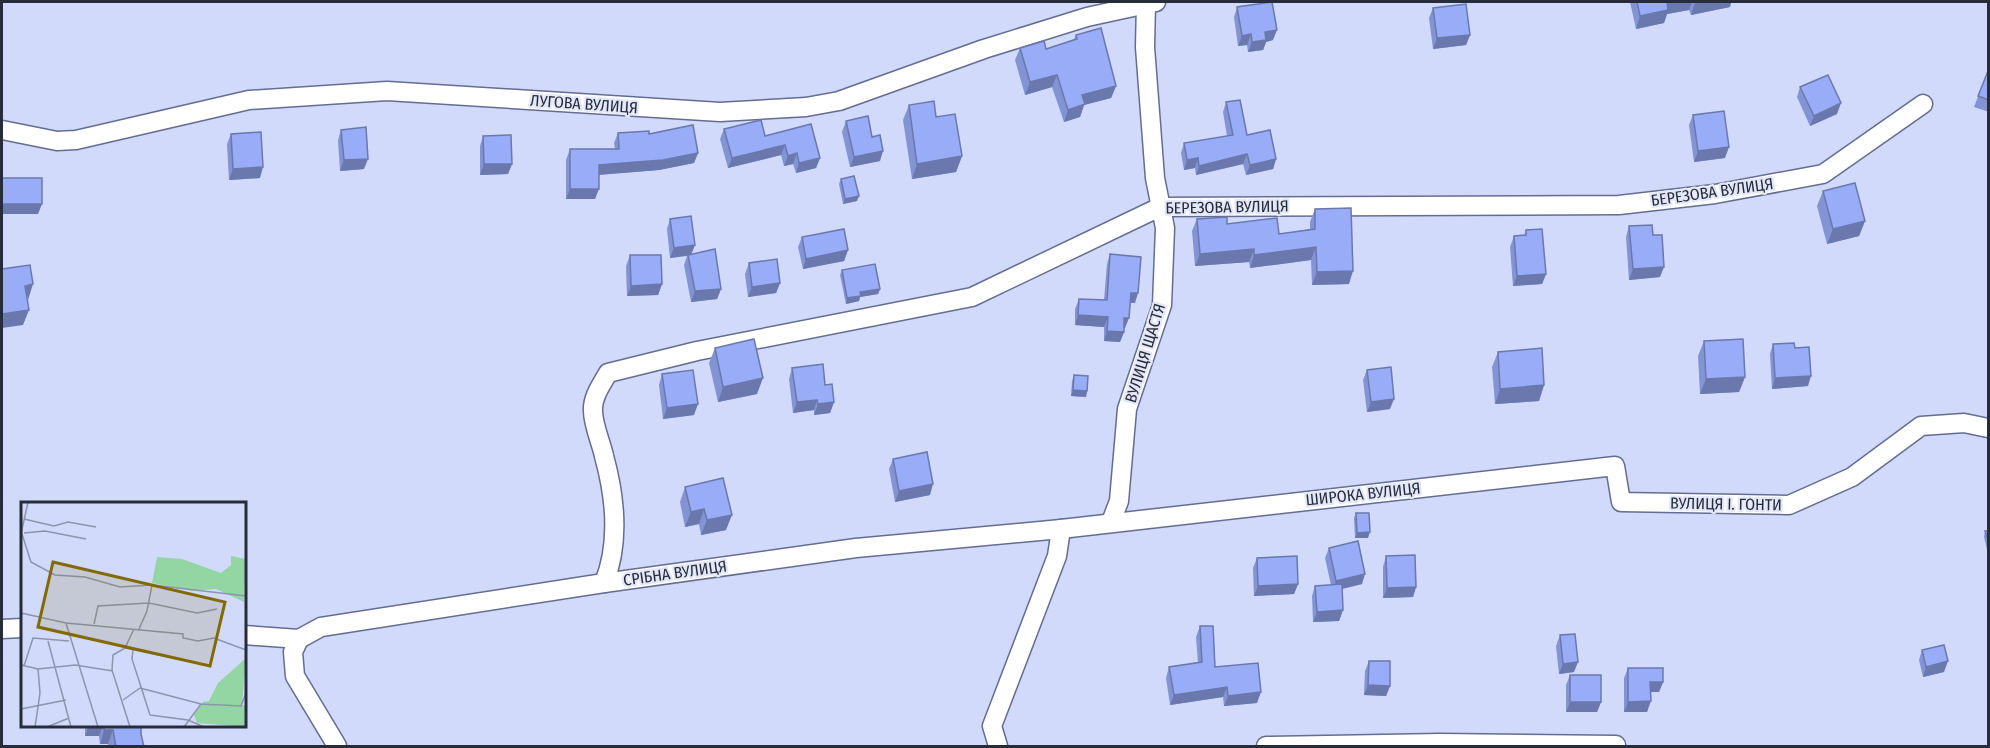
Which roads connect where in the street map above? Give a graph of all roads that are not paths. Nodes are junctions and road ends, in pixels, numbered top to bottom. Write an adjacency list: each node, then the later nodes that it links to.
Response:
1 (1151, 2): 3 (street, ЛУГОВА ВУЛИЦЯ); 4 (street, ВУЛИЦЯ ЩАСТЯ)
2 (1923, 104): 4 (street, БЕРЕЗОВА ВУЛИЦЯ)
3 (2, 130)
4 (1160, 207): 7 (street, ВУЛИЦЯ ЩАСТЯ); 9 (street, БЕРЕЗОВА ВУЛИЦЯ)
5 (1989, 428): 6 (street, ВУЛИЦЯ І. ГОНТИ)
6 (1615, 466): 7 (street, ШИРОКА ВУЛИЦЯ)
7 (1111, 522): 8 (street, СРІБНА ВУЛИЦЯ)
8 (1061, 529): 9 (street, СРІБНА ВУЛИЦЯ); 16 (street)
9 (604, 583): 13 (street, СРІБНА ВУЛИЦЯ)
10 (21, 628): 11 (street)
11 (2, 629)
12 (246, 635): 13 (street, СРІБНА ВУЛИЦЯ)
13 (299, 639): 15 (street)
14 (1616, 745): 17 (street)
15 (337, 747)
16 (998, 747)
17 (1266, 747)

